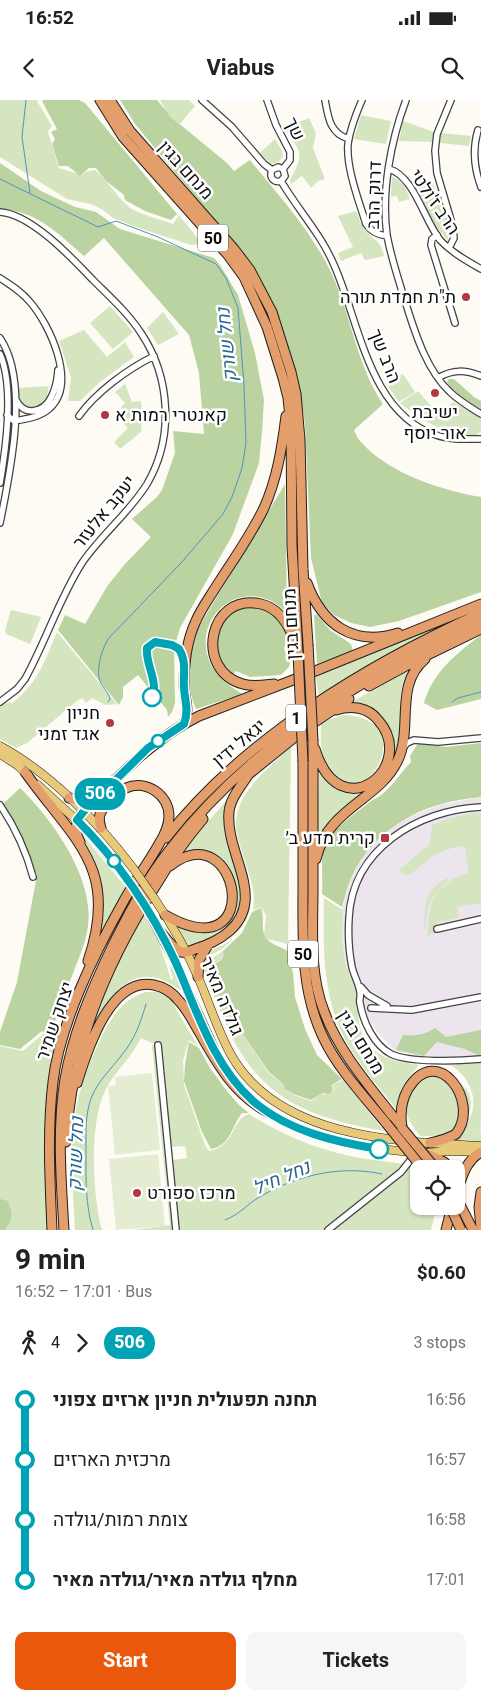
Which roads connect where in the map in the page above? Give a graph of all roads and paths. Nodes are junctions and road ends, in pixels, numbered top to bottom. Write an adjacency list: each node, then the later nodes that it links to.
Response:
1 (100, 100): 30 (highway, מנחם בגין / 50)
2 (110, 100): 40 (highway, מנחם בגין / 50)
3 (202, 100): 13 (street)
4 (267, 100): 11 (street, שך)
5 (325, 100): 10 (street)
6 (362, 100): 10 (street)
7 (406, 100): 12 (street, דרוק הרב)
8 (451, 100): 19 (street)
9 (478, 130): 15 (street)
10 (349, 139): 18 (street)
11 (283, 169): 13 (street); 14 (street)
12 (389, 169): 17 (street, הרב ז'ולטי); 18 (street, דרוק הרב)
13 (272, 170): 14 (street)
14 (281, 181): 37 (street, הרב שך)
15 (481, 187)
16 (0, 212): 25 (street, יעקב אלעזר)
17 (437, 235): 19 (street, הרב ז'ולטי); 22 (street)
18 (387, 236): 28 (street, דרוק הרב)
19 (449, 248): 20 (street, הרב ז'ולטי)
20 (481, 269)
21 (0, 278): 26 (street)
22 (455, 323)
23 (0, 338): 29 (street)
24 (0, 354): 32 (street)
25 (154, 356): 33 (street); 49 (street, יעקב אלעזר)
26 (59, 361): 29 (street); 34 (street)
27 (481, 376): 28 (street)
28 (438, 378): 31 (street, דרוק הרב)
29 (15, 397): 35 (street)
30 (288, 398): 47 (highway, מנחם בגין / 50); 51 (highway)
31 (481, 414)
32 (6, 415): 35 (street); 38 (street)
33 (79, 416)
34 (31, 418): 35 (street); 36 (street)
35 (14, 421): 36 (street)
36 (13, 434): 39 (street)
37 (479, 438)
38 (0, 483)
39 (0, 523)
40 (303, 569): 43 (highway); 58 (highway, מנחם בגין / 50, bridge)
41 (481, 604): 43 (highway)
42 (481, 614): 69 (highway, יגאל ידין / 1)
43 (455, 615): 48 (highway)
44 (481, 622): 69 (highway, יגאל ידין / 1)
45 (481, 629): 46 (highway)
46 (459, 640): 50 (highway); 52 (highway)
47 (298, 653): 48 (highway); 101 (highway, מנחם בגין / 50, bridge)
48 (293, 680): 51 (highway)
49 (0, 702)
50 (327, 714): 58 (highway); 60 (highway)
51 (184, 724): 62 (highway)
52 (405, 725): 54 (street); 56 (highway)
53 (481, 738): 54 (street)
54 (420, 740): 56 (street)
55 (0, 746): 61 (main road, גולדה מאיר)
56 (402, 750): 72 (highway)
57 (0, 754): 59 (main road, גולדה מאיר)
58 (315, 754): 72 (highway, מנחם בגין / 50)
59 (25, 772): 66 (main road, גולדה מאיר); 68 (highway)
60 (248, 775): 70 (highway); 77 (highway)
61 (69, 798): 62 (highway); 65 (main road, גולדה מאיר)
62 (96, 799): 65 (highway)
63 (0, 805): 71 (street)
64 (481, 807): 80 (street)
65 (84, 811): 66 (highway); 67 (main road, גולדה מאיר)
66 (77, 820): 68 (highway); 76 (main road, גולדה מאיר, bridge)
67 (101, 828): 69 (highway); 73 (main road, גולדה מאיר, bridge)
68 (80, 842): 88 (highway)
69 (149, 870): 88 (highway, יצחק שמיר / 1); 110 (highway, יצחק שמיר / 1)
70 (164, 871): 73 (highway); 94 (highway)
71 (33, 877)
72 (313, 882): 95 (highway, מנחם בגין / 50)
73 (165, 915): 78 (main road, גולדה מאיר)
74 (481, 919): 75 (street)
75 (437, 929)
76 (159, 930): 78 (highway); 92 (main road, גולדה מאיר)
77 (208, 944): 78 (highway); 79 (highway)
78 (187, 952): 79 (main road, גולדה מאיר)
79 (198, 977): 96 (main road, גולדה מאיר)
80 (356, 980): 81 (street); 83 (street)
81 (370, 997): 83 (street); 85 (street); 86 (street)
82 (481, 997): 86 (street)
83 (361, 999): 84 (street)
84 (362, 1007): 85 (street); 87 (street)
85 (370, 1008): 86 (street); 87 (street)
86 (391, 1008)
87 (366, 1022): 90 (street)
88 (65, 1030): 112 (highway, יצחק שמיר / 1)
89 (158, 1045): 113 (street)
90 (481, 1059)
91 (464, 1082): 95 (highway)
92 (269, 1112): 94 (highway); 98 (main road, גולדה מאיר)
93 (473, 1116): 96 (highway)
94 (68, 1119): 110 (highway)
95 (402, 1128): 102 (highway, מנחם בגין / 50, bridge)
96 (430, 1144): 97 (main road, גולדה מאיר)
97 (481, 1146)
98 (397, 1151): 100 (main road, גולדה מאיר); 104 (street)
99 (481, 1152): 100 (main road, גולדה מאיר); 105 (highway)
100 (420, 1153): 103 (highway); 104 (street)
101 (416, 1160)
102 (429, 1160)
103 (439, 1160)
104 (406, 1165): 114 (street)
105 (465, 1170)
106 (481, 1192): 111 (highway)
107 (465, 1214): 117 (highway)
108 (449, 1215): 115 (highway)
109 (455, 1215): 116 (highway, bridge)
110 (64, 1227)
111 (481, 1228)
112 (52, 1230)
113 (176, 1230)
114 (328, 1230)
115 (446, 1230)
116 (461, 1230)
117 (472, 1230)

